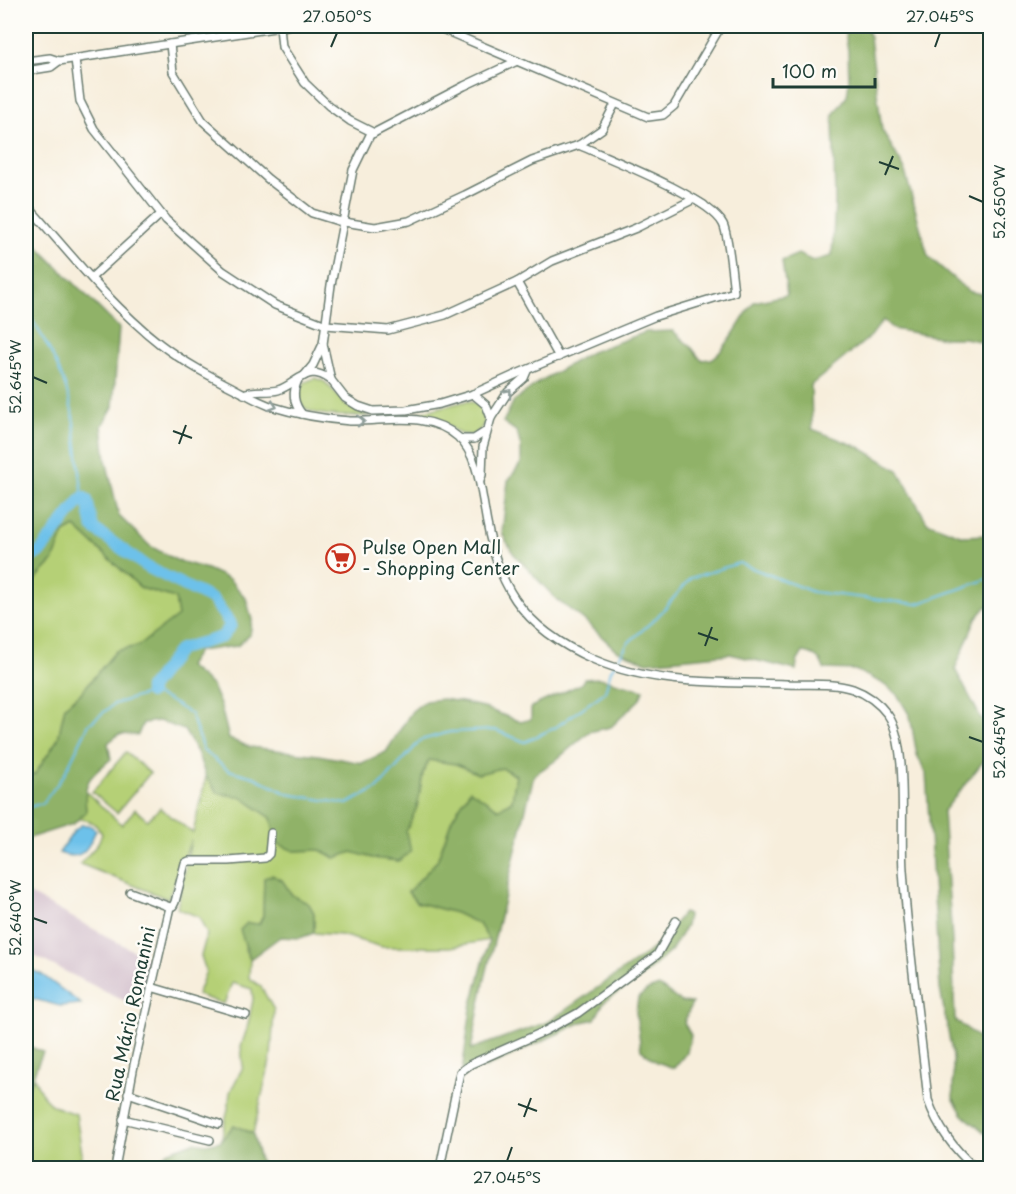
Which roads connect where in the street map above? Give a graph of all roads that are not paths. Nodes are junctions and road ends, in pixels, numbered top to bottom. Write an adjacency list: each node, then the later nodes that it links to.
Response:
1 (284, 26): 4 (street); 11 (street)
2 (435, 26): 8 (street)
3 (721, 26): 10 (street)
4 (170, 44): 5 (street); 16 (street)
5 (75, 58): 7 (street); 15 (street)
6 (26, 61): 7 (street)
7 (58, 61): 9 (street)
8 (517, 61): 10 (street); 11 (street)
9 (26, 71)
10 (615, 104): 12 (street)
11 (374, 133): 16 (street)
12 (579, 145): 13 (street); 16 (street)
13 (694, 199): 18 (street); 21 (street)
14 (26, 204): 17 (street)
15 (161, 214): 17 (street); 19 (street)
16 (343, 222): 19 (street)
17 (92, 277): 25 (street)
18 (516, 282): 19 (street); 21 (street)
19 (326, 325): 20 (street)
20 (323, 344): 23 (street); 24 (street)
21 (559, 357): 22 (street)
22 (527, 370): 26 (street); 28 (street, one-way to 22)
23 (301, 378): 24 (street); 25 (street); 27 (street)
24 (331, 380): 26 (street)
25 (244, 394): 27 (street, one-way to 27)
26 (473, 394): 28 (street)
27 (303, 415): 30 (street, one-way to 30)
28 (491, 418): 29 (street)
29 (487, 428): 30 (street); 31 (street)
30 (460, 439): 31 (street)
31 (480, 481): 44 (street)
32 (271, 833): 34 (street)
33 (130, 892): 34 (street, Rua Mário Romanini)
34 (170, 907): 36 (street, Rua Mário Romanini)
35 (676, 921): 43 (street)
36 (151, 987): 37 (street); 38 (street, Rua Mário Romanini)
37 (246, 1015)
38 (128, 1093): 39 (street, Rua Mário Romanini); 40 (street)
39 (123, 1119): 41 (street); 42 (street, Rua Mário Romanini)
40 (219, 1124)
41 (210, 1140)
42 (115, 1168)
43 (440, 1168)
44 (975, 1168)

